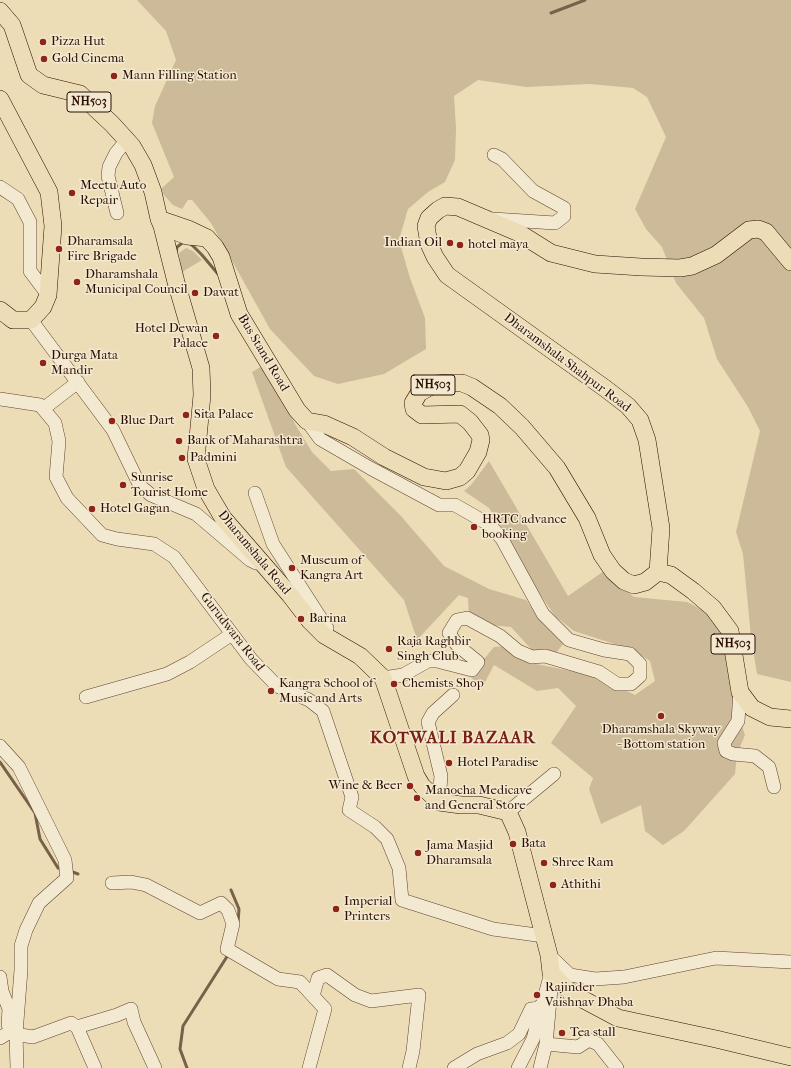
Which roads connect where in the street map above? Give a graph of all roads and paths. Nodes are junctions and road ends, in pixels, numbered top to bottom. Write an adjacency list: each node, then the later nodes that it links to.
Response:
1 (0, 11): 3 (main road, Dharamshala Road / NH503)
2 (0, 99): 10 (main road)
3 (127, 140): 6 (street); 8 (main road, Dharamshala Road / NH503)
4 (494, 155): 7 (street)
5 (0, 187): 10 (street)
6 (117, 213)
7 (486, 218): 9 (main road, Dharamshala Shahpur Road); 19 (main road, Dharamshala Shahpur Road)
8 (161, 223): 16 (main road, Bus Stand Road); 18 (main road, Dharamshala Road)
9 (791, 262)
10 (48, 295): 12 (main road)
11 (0, 310): 12 (main road)
12 (32, 320): 13 (street)
13 (78, 382): 15 (street); 18 (street)
14 (0, 399): 15 (street)
15 (43, 409): 21 (street, Gurudwara Road)
16 (307, 421): 19 (main road, NH503); 22 (street)
17 (255, 493): 20 (street)
18 (264, 567): 22 (main road, Dharamshala Road)
19 (658, 572): 23 (main road, NH503)
20 (327, 628)
21 (232, 634): 25 (street); 33 (street, Gurudwara Road)
22 (384, 678): 30 (main road)
23 (740, 692): 26 (main road, NH503); 29 (street)
24 (453, 695): 30 (street)
25 (86, 697)
26 (791, 719)
27 (0, 746): 41 (street)
28 (554, 774): 31 (street)
29 (774, 787)
30 (435, 799): 31 (main road)
31 (508, 812): 33 (main road)
32 (112, 883): 38 (street)
33 (544, 936): 34 (main road)
34 (549, 955): 35 (street); 36 (main road)
35 (791, 962)
36 (551, 973): 39 (street); 42 (street); 43 (main road)
37 (0, 977): 41 (street)
38 (313, 996): 47 (street); 48 (street)
39 (540, 1006): 49 (street); 50 (street)
40 (77, 1027): 41 (street); 45 (street); 46 (street)
41 (8, 1035): 44 (street)
42 (546, 1044): 51 (street); 52 (street)
43 (791, 1057)
44 (17, 1068)
45 (95, 1068)
46 (155, 1068)
47 (309, 1068)
48 (409, 1068)
49 (454, 1068)
50 (518, 1068)
51 (540, 1068)
52 (617, 1068)

